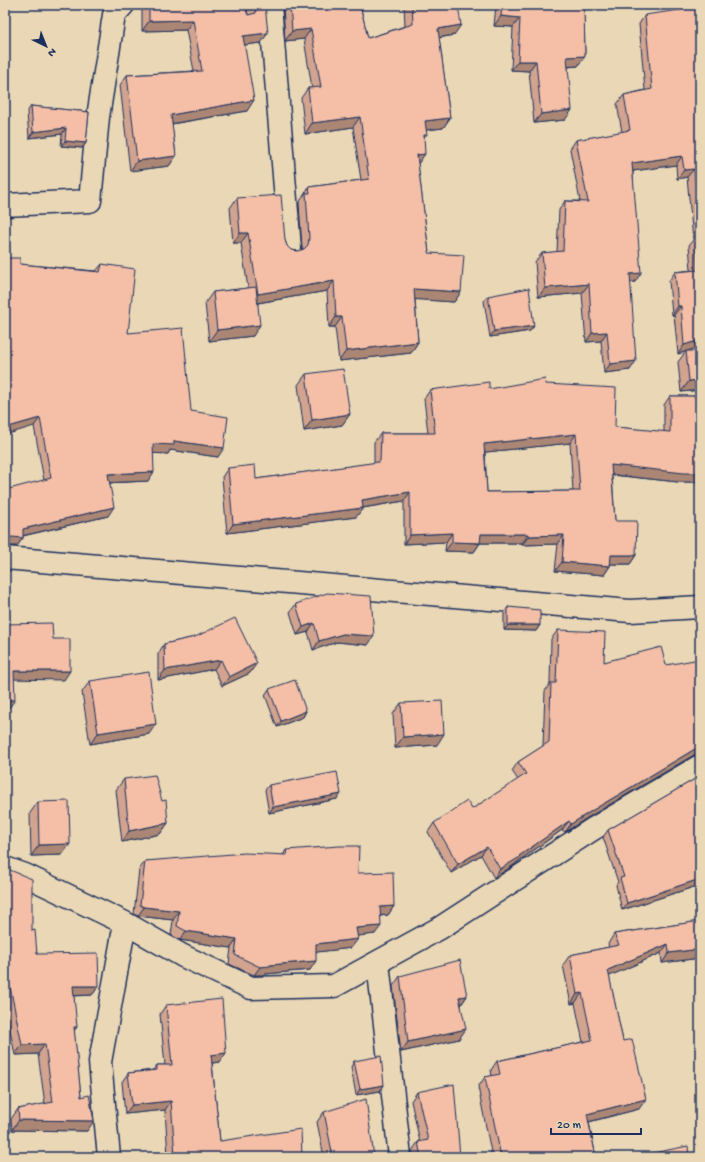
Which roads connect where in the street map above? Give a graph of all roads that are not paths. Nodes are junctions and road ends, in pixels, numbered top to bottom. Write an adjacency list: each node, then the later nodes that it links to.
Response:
1 (123, 5): 3 (street)
2 (270, 5): 4 (street)
3 (5, 205)
4 (290, 249)
5 (5, 558): 6 (street)
6 (700, 607)
7 (700, 766): 10 (street)
8 (5, 868): 9 (street)
9 (125, 922): 10 (street); 11 (street)
10 (378, 962): 12 (street)
11 (109, 1157)
12 (400, 1157)

